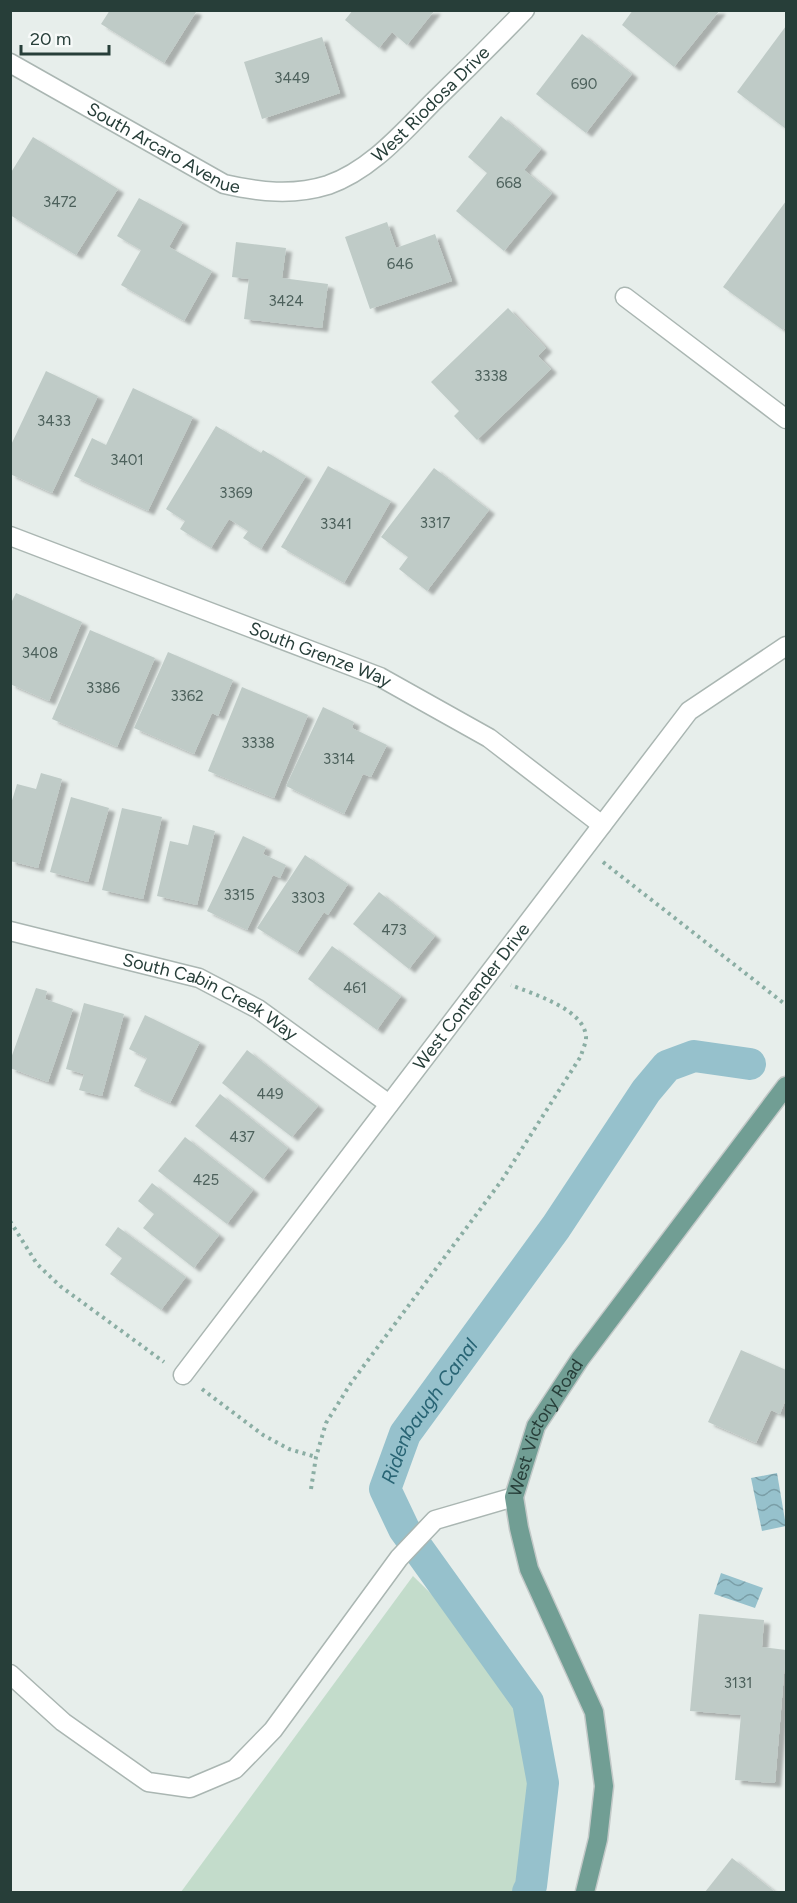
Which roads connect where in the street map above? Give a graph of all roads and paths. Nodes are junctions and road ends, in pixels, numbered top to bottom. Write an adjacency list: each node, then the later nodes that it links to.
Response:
1 (525, 10): 3 (street, West Riodosa Drive)
2 (10, 63): 3 (street, South Arcaro Avenue)
3 (328, 185)
4 (625, 297): 5 (street)
5 (786, 419)
6 (10, 536): 8 (street, South Grenze Way)
7 (786, 646): 8 (street, West Contender Drive)
8 (602, 825): 9 (street, West Contender Drive)
9 (585, 848): 11 (street, West Contender Drive); 12 (path)
10 (10, 931): 14 (street, South Cabin Creek Way)
11 (489, 974): 14 (street, West Contender Drive); 17 (path)
12 (786, 1005)
13 (786, 1086): 19 (main road, West Victory Road)
14 (389, 1104): 16 (street, West Contender Drive)
15 (10, 1221): 16 (path)
16 (183, 1375): 17 (path)
17 (316, 1457): 18 (path)
18 (311, 1489)
19 (514, 1497): 20 (street); 21 (main road, West Victory Road)
20 (10, 1674)
21 (585, 1893)

